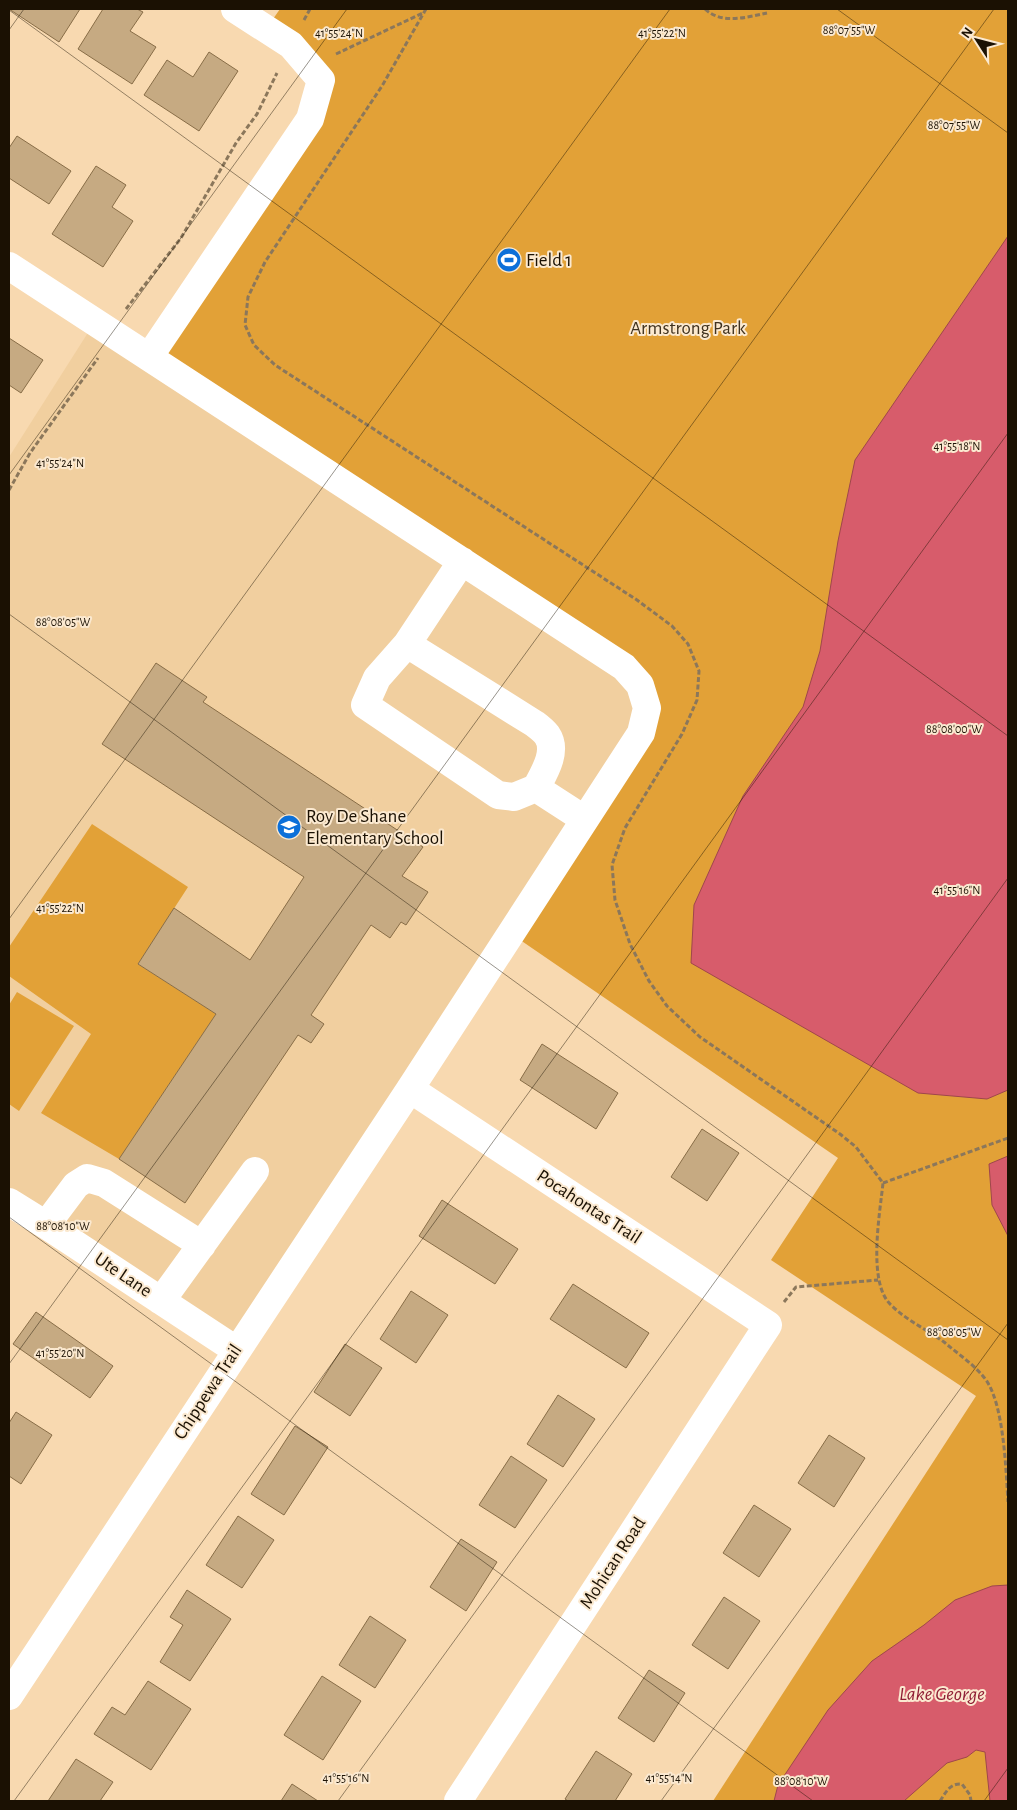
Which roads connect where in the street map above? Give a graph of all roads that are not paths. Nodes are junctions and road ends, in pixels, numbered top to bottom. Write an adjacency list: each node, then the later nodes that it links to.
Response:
1 (235, 9): 3 (street)
2 (9, 266): 3 (street, Chippewa Trail)
3 (149, 357): 4 (street, Chippewa Trail)
4 (462, 561): 5 (street); 7 (street, Chippewa Trail)
5 (408, 644): 6 (street); 6 (street)
6 (536, 788): 7 (street)
7 (584, 819): 8 (street, Chippewa Trail)
8 (410, 1089): 14 (street, Pocahontas Trail); 15 (street, Chippewa Trail)
9 (255, 1171): 12 (street)
10 (9, 1202): 11 (street, Ute Lane)
11 (46, 1225): 12 (street); 13 (street, Ute Lane)
12 (202, 1245): 13 (street)
13 (161, 1301): 15 (street, Ute Lane)
14 (768, 1324): 17 (street, Mohican Road)
15 (236, 1350): 16 (street, Chippewa Trail)
16 (9, 1696)
17 (458, 1801)

